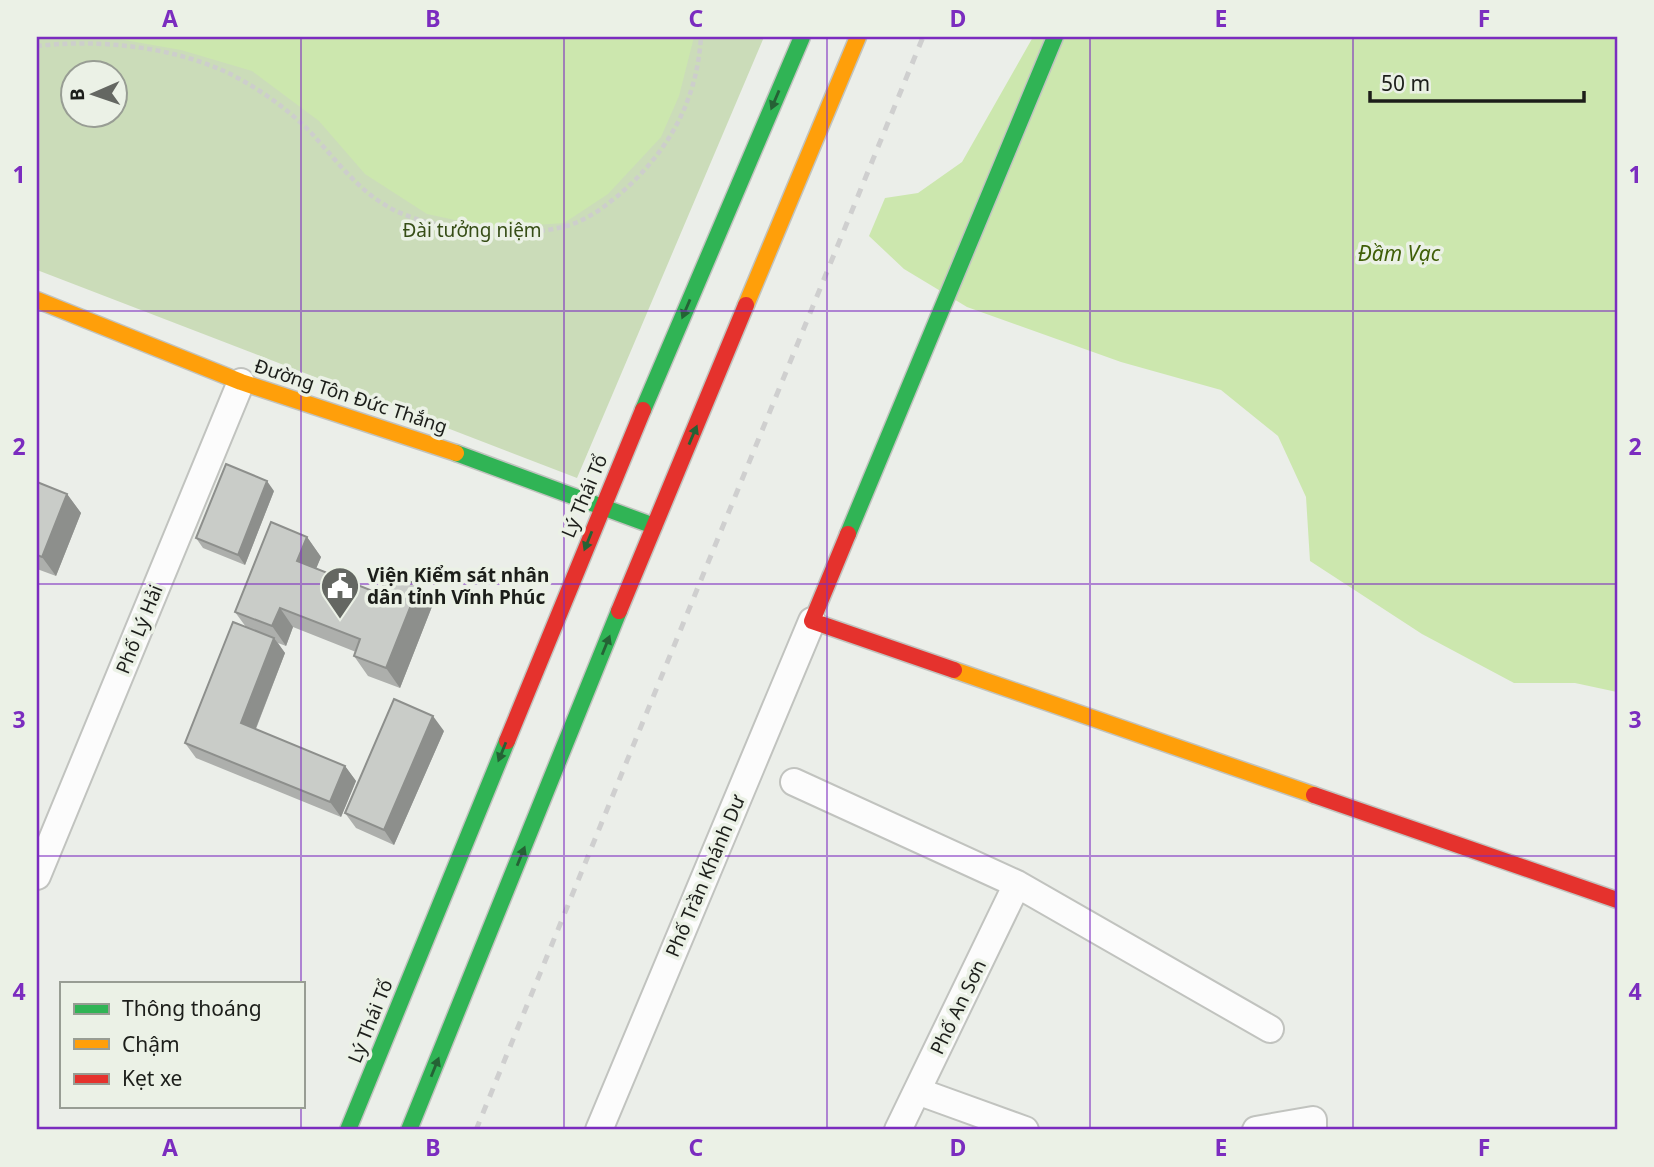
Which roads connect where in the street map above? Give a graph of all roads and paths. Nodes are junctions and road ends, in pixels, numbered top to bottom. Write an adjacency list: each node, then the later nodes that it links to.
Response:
1 (701, 37): 5 (path)
2 (802, 37): 8 (main road, Lý Thái Tổ, one-way to 8)
3 (859, 37): 9 (main road, one-way to 3)
4 (1055, 37): 10 (main road)
5 (37, 46)
6 (37, 300): 7 (main road, Đường Tôn Đức Thắng)
7 (242, 382): 8 (main road, Đường Tôn Đức Thắng); 12 (street, Phố Lý Hải)
8 (602, 507): 9 (main road, Đường Tôn Đức Thắng); 17 (main road, Lý Thái Tổ, one-way to 17)
9 (654, 526): 18 (main road, one-way to 9)
10 (811, 621): 14 (main road); 19 (street, Phố Trần Khánh Dư)
11 (794, 782): 13 (street)
12 (37, 876)
13 (1017, 884): 15 (street); 16 (street, Phố An Sơn)
14 (1617, 900)
15 (1270, 1029)
16 (917, 1091): 20 (street, Phố An Sơn); 21 (street)
17 (348, 1130)
18 (409, 1130)
19 (599, 1130)
20 (898, 1130)
21 (1025, 1130)
22 (1256, 1130): 23 (street)
23 (1313, 1130)

